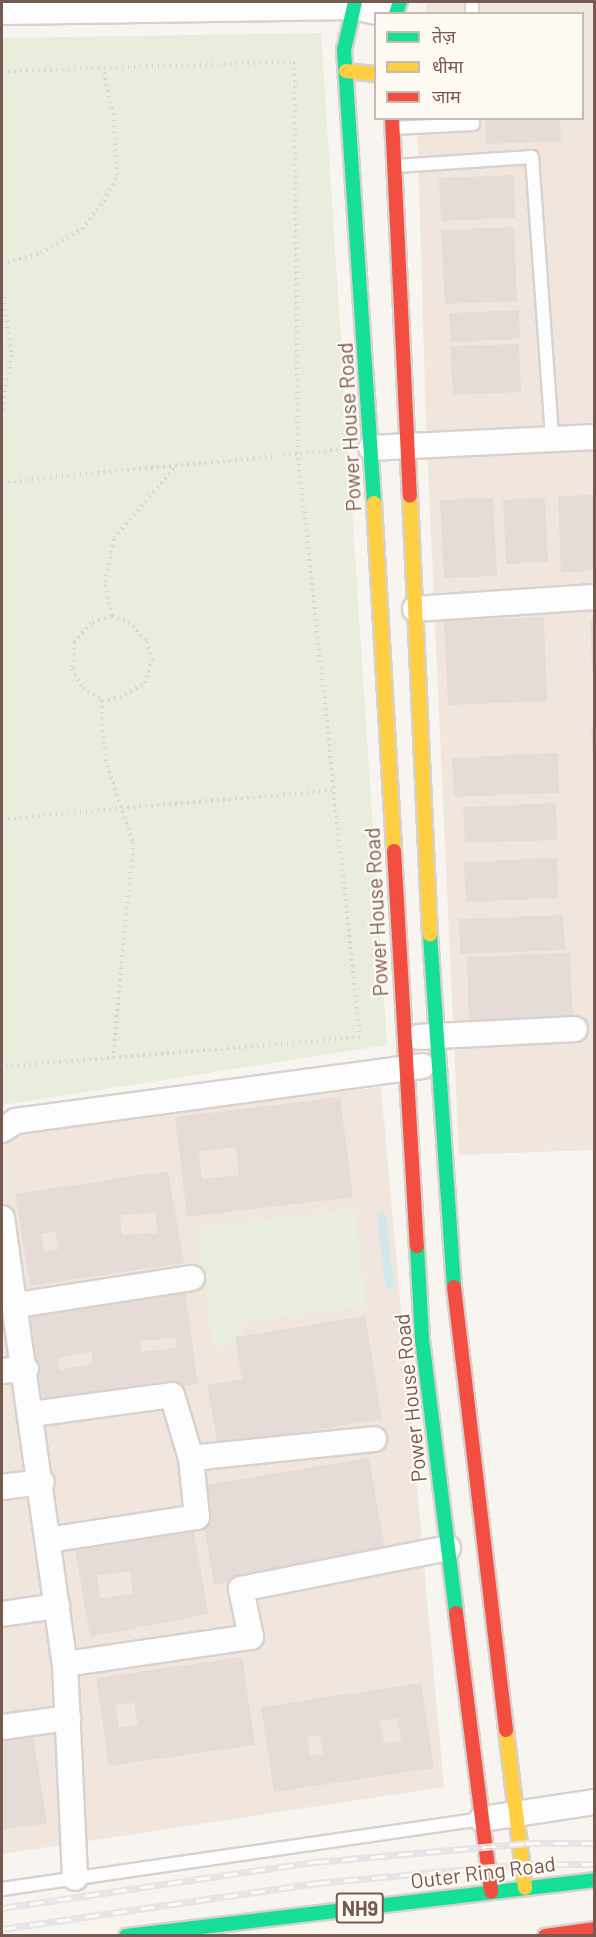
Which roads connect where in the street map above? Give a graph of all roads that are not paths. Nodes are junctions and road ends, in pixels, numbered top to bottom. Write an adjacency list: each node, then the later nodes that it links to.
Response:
1 (354, 4): 2 (street); 3 (street); 4 (main road, Power House Road)
2 (2, 12)
3 (379, 12)
4 (346, 71): 5 (main road); 12 (main road, Power House Road)
5 (374, 74)
6 (473, 120): 7 (lane)
7 (392, 123): 8 (main road)
8 (392, 166): 10 (lane); 11 (main road)
9 (594, 437): 10 (street)
10 (552, 440): 11 (street)
11 (406, 447): 12 (street); 14 (main road)
12 (371, 448): 17 (main road, Power House Road)
13 (594, 597): 14 (street)
14 (415, 609): 16 (main road)
15 (575, 1029): 16 (street)
16 (434, 1035): 17 (street); 19 (main road)
17 (406, 1039): 18 (main road, Power House Road)
18 (408, 1066): 19 (street); 20 (street); 32 (main road, Power House Road)
19 (436, 1066): 39 (main road)
20 (2, 1130)
21 (2, 1218): 23 (street)
22 (192, 1278): 23 (street)
23 (16, 1305): 24 (street)
24 (26, 1369): 25 (street); 26 (street)
25 (2, 1371)
26 (32, 1413): 28 (street); 29 (street)
27 (374, 1439): 28 (street)
28 (191, 1458): 31 (street)
29 (42, 1482): 30 (street); 31 (street)
30 (2, 1488)
31 (49, 1540): 33 (street)
32 (448, 1548): 35 (street); 40 (main road, Power House Road)
33 (57, 1606): 34 (street); 35 (street)
34 (2, 1614)
35 (65, 1664): 36 (street)
36 (68, 1718): 37 (street); 41 (street)
37 (2, 1727)
38 (594, 1802): 39 (street)
39 (516, 1814): 40 (street); 43 (main road)
40 (482, 1819): 41 (lane); 45 (main road, Power House Road)
41 (75, 1878): 44 (lane)
42 (594, 1880): 43 (main road, Outer Ring Road / NH9)
43 (525, 1888): 45 (main road, Outer Ring Road / NH9)
44 (2, 1889)
45 (491, 1893): 47 (main road, Outer Ring Road / NH9)
46 (594, 1929): 48 (main road)
47 (126, 1935)
48 (545, 1935)

